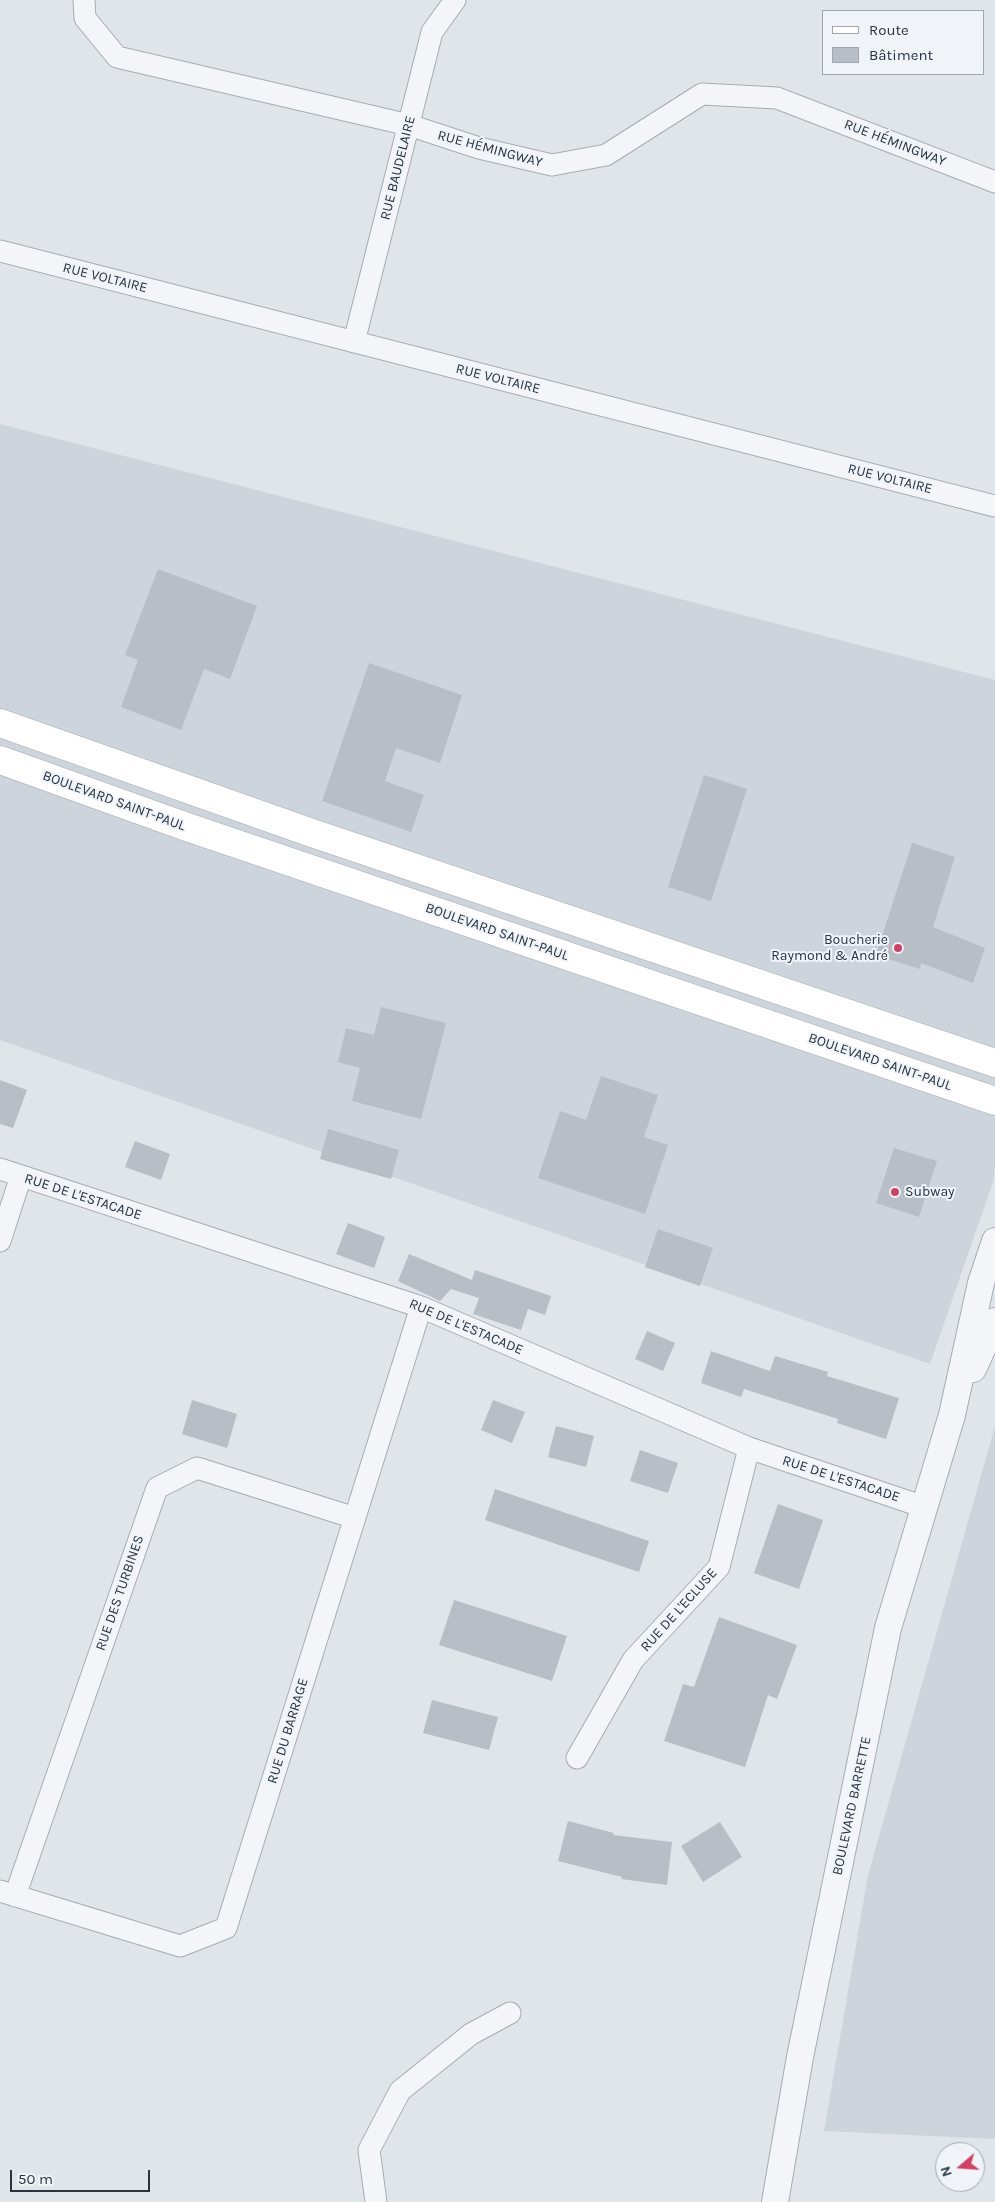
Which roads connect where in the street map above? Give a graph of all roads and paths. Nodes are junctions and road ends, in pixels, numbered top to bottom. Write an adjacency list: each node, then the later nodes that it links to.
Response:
1 (84, 0): 3 (street, RUE HÉMINGWAY)
2 (455, 0): 3 (street, RUE BAUDELAIRE)
3 (409, 125): 4 (street, RUE HÉMINGWAY); 6 (street, RUE BAUDELAIRE)
4 (995, 182)
5 (0, 251): 6 (street, RUE VOLTAIRE)
6 (354, 342): 7 (street, RUE VOLTAIRE)
7 (995, 506)
8 (0, 723): 10 (main road)
9 (0, 760): 11 (main road, BOULEVARD SAINT-PAUL)
10 (995, 1062)
11 (995, 1101)
12 (0, 1169): 13 (street, RUE DE L'ESTACADE)
13 (21, 1176): 15 (street); 16 (street, RUE DE L'ESTACADE)
14 (995, 1241): 18 (street, BOULEVARD BARRETTE)
15 (0, 1242)
16 (421, 1307): 19 (street, RUE DE L'ESTACADE); 21 (street, RUE DU BARRAGE)
17 (995, 1321): 18 (street, BOULEVARD BARRETTE)
18 (952, 1415): 20 (street, BOULEVARD BARRETTE)
19 (749, 1448): 20 (street, RUE DE L'ESTACADE); 22 (street, RUE DE L'ECLUSE)
20 (924, 1507): 26 (street, BOULEVARD BARRETTE)
21 (354, 1518): 23 (street, RUE DES TURBINES); 23 (street, RUE DU BARRAGE)
22 (577, 1758)
23 (8, 1894)
24 (510, 2013): 25 (street)
25 (376, 2202)
26 (775, 2202)

